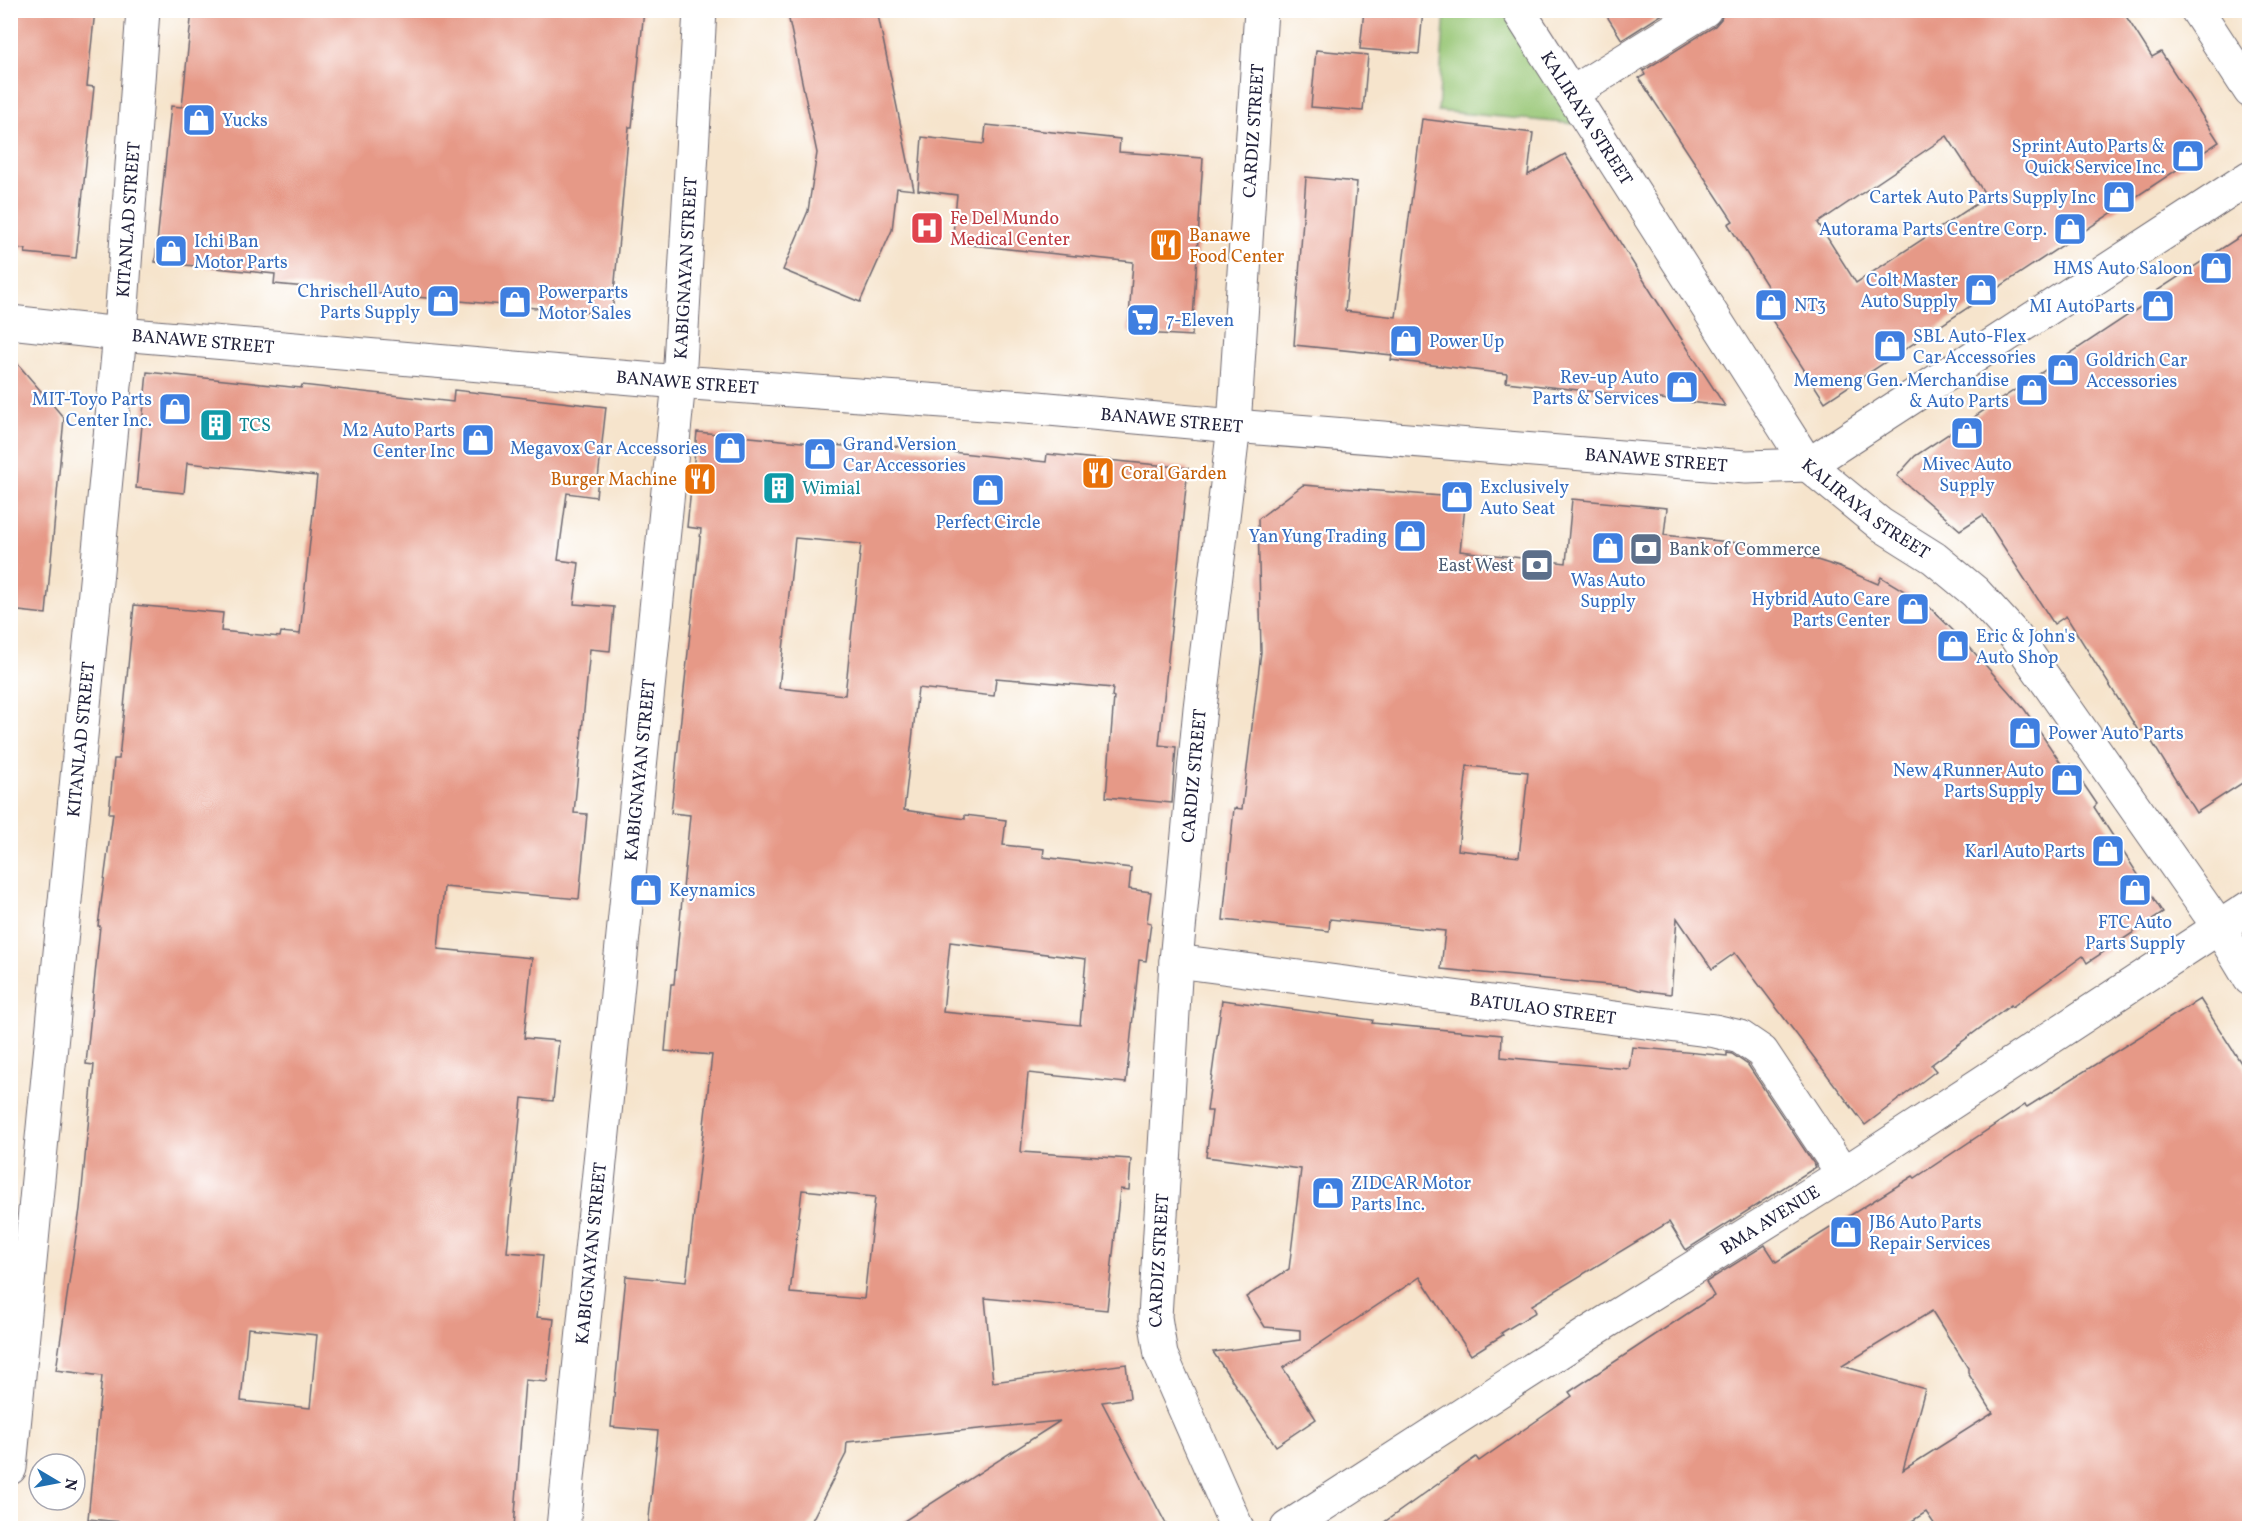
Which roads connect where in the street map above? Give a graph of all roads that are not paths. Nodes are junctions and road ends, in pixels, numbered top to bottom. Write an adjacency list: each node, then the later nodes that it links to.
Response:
1 (143, 10): 11 (street, KITANLAD STREET)
2 (700, 10): 12 (street, KABIGNAYAN STREET)
3 (1261, 10): 13 (street, CARDIZ STREET)
4 (1518, 10): 8 (street, KALIRAYA STREET)
5 (1705, 10): 8 (street)
6 (2197, 10): 7 (street)
7 (2250, 91)
8 (1572, 93): 14 (street, KALIRAYA STREET)
9 (2250, 177): 14 (street)
10 (10, 322): 11 (street, BANAWE STREET)
11 (120, 334): 12 (street, BANAWE STREET); 20 (street, KITANLAD STREET)
12 (679, 382): 13 (street, BANAWE STREET); 21 (street, KABIGNAYAN STREET)
13 (1233, 426): 14 (street, BANAWE STREET); 17 (street, CARDIZ STREET)
14 (1808, 465): 16 (street, KALIRAYA STREET)
15 (2250, 907): 16 (street, BMA AVENUE)
16 (2218, 926): 18 (street, KALIRAYA STREET); 19 (street, BMA AVENUE)
17 (1176, 961): 19 (street, BATULAO STREET); 22 (street, CARDIZ STREET)
18 (2250, 980)
19 (1843, 1174): 23 (street, BMA AVENUE)
20 (10, 1468)
21 (563, 1528)
22 (1237, 1528)
23 (1287, 1528)

